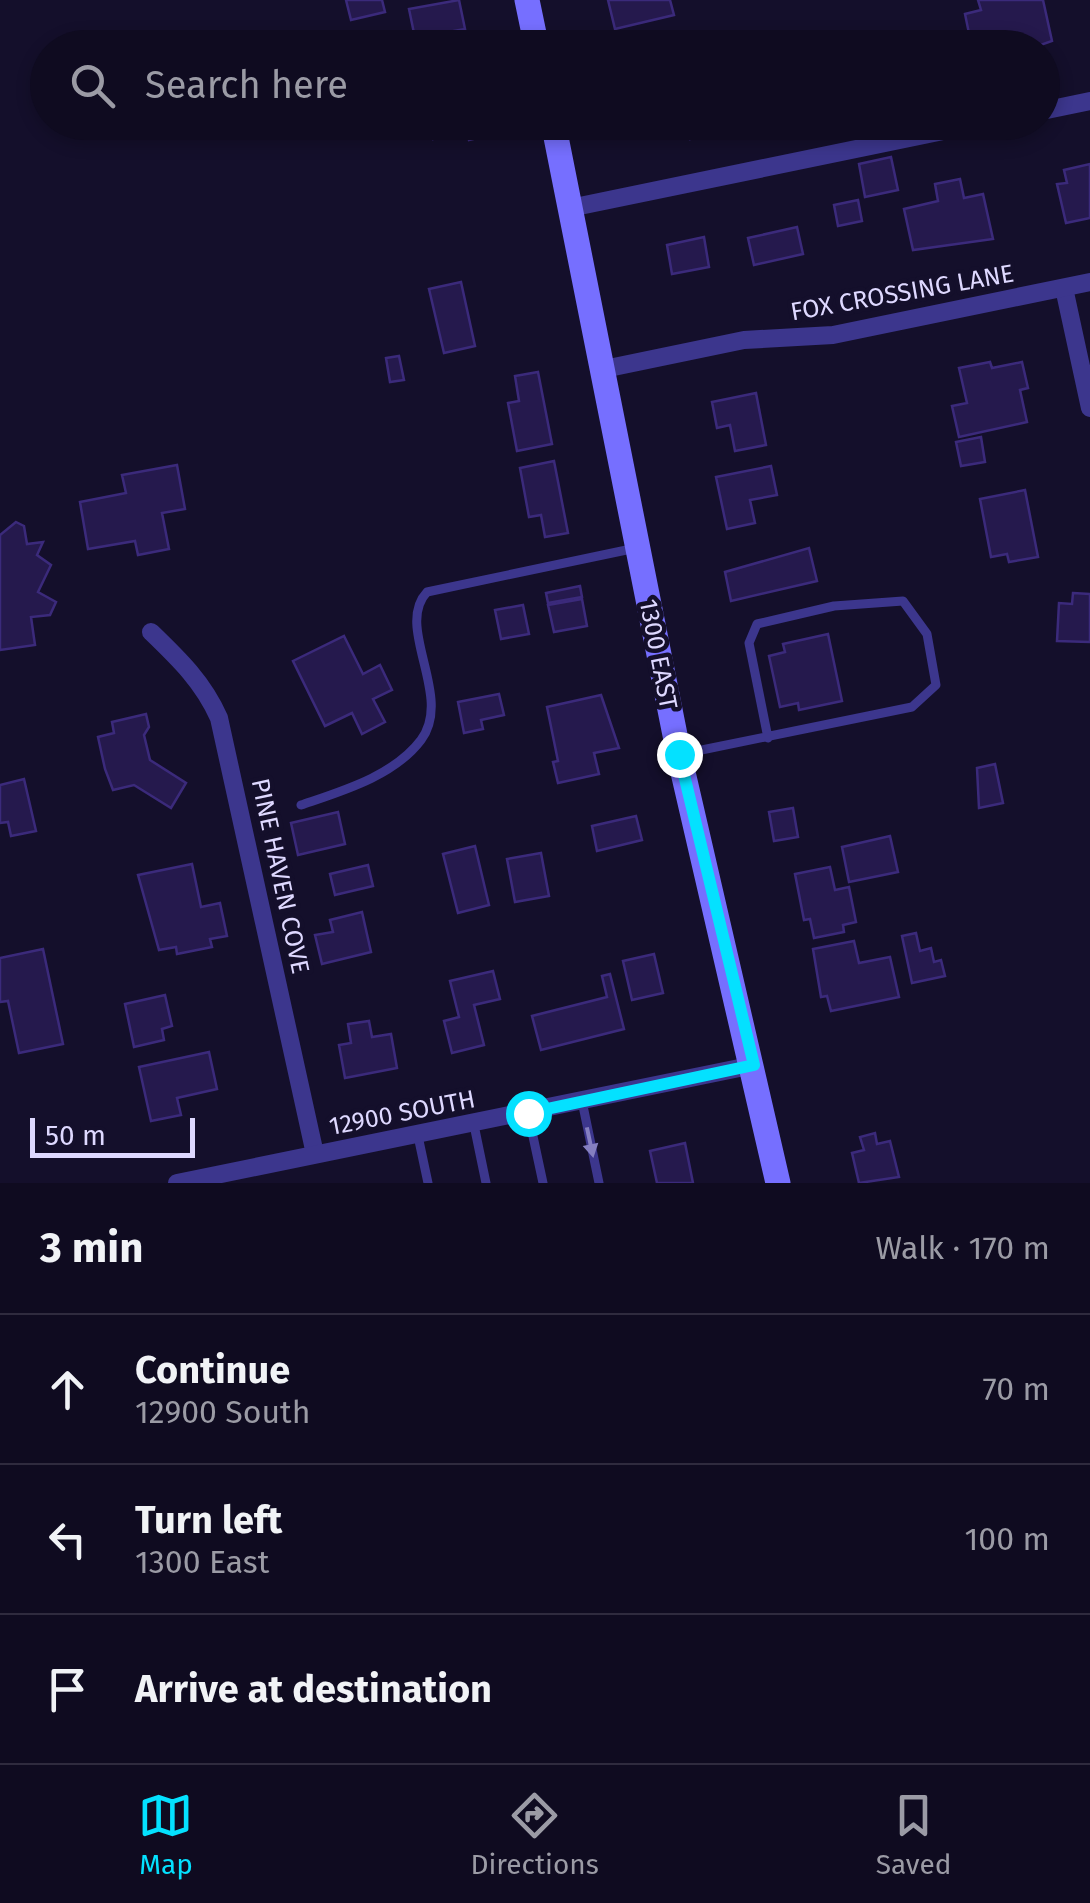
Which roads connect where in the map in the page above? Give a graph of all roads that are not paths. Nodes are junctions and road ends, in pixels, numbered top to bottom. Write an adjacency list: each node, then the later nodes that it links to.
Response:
1 (527, 0): 2 (main road)
2 (533, 30)
3 (1090, 101): 4 (street)
4 (1060, 107)
5 (557, 140): 7 (main road, 1300 EAST)
6 (900, 140): 7 (street)
7 (570, 208): 10 (main road, 1300 EAST)
8 (1090, 282): 9 (street, FOX CROSSING LANE)
9 (1064, 288): 10 (street, FOX CROSSING LANE); 11 (street)
10 (604, 370): 12 (main road, 1300 EAST)
11 (1090, 408)
12 (638, 547): 15 (main road, 1300 EAST); 16 (lane)
13 (151, 632): 22 (street, PINE HAVEN COVE)
14 (768, 738): 14 (lane); 15 (lane)
15 (679, 754): 17 (main road, 1300 EAST)
16 (300, 805)
17 (754, 1065): 18 (street, 12900 SOUTH); 29 (main road, 1300 EAST)
18 (582, 1101): 19 (street, 12900 SOUTH); 28 (lane, one-way to 28)
19 (528, 1113): 20 (street, 12900 SOUTH); 27 (lane)
20 (474, 1124): 21 (street, 12900 SOUTH); 26 (lane)
21 (418, 1136): 22 (street, 12900 SOUTH); 25 (lane)
22 (315, 1154): 23 (street, 12900 SOUTH)
23 (242, 1176): 24 (street, 12900 SOUTH)
24 (176, 1183)
25 (428, 1183)
26 (486, 1183)
27 (543, 1183)
28 (599, 1183)
29 (778, 1183)

